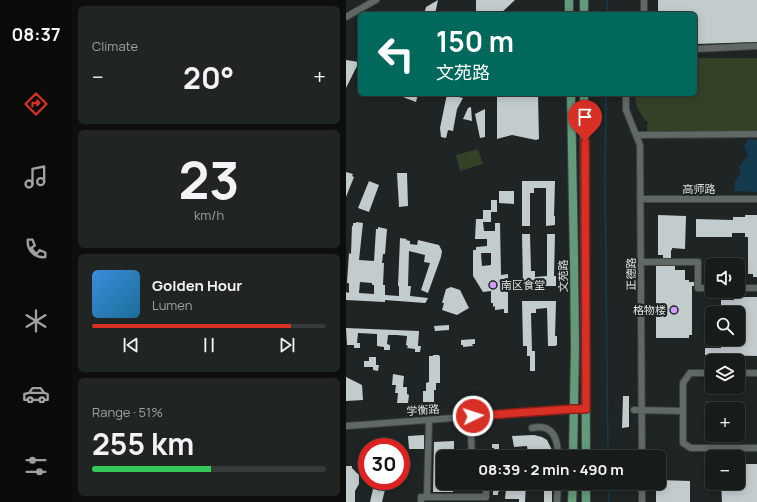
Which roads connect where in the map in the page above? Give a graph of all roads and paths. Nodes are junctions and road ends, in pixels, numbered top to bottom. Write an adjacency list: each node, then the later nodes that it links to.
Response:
1 (376, 0): 8 (street)
2 (569, 0): 5 (main road)
3 (584, 0): 6 (main road)
4 (644, 0): 7 (street)
5 (569, 12)
6 (584, 12)
7 (644, 12)
8 (346, 17)
9 (757, 46): 10 (street)
10 (697, 49)
11 (571, 96): 25 (main road, 文苑路)
12 (584, 96): 26 (main road, 文苑路)
13 (626, 96): 15 (street, 正德路)
14 (757, 134): 15 (street)
15 (636, 135): 16 (street, 正德路)
16 (640, 199): 17 (street, 高师路); 18 (street, 正德路)
17 (757, 199)
18 (641, 262): 19 (street); 28 (street, 正德路)
19 (705, 288)
20 (745, 288): 21 (street)
21 (757, 288)
22 (705, 373): 29 (street)
23 (745, 373): 24 (street)
24 (757, 373)
25 (573, 409): 26 (street, 学衡路); 30 (street, 学衡路); 37 (main road, 文苑路)
26 (586, 409): 38 (main road, 文苑路)
27 (634, 410): 28 (street)
28 (642, 410): 29 (street); 39 (street, 正德路)
29 (682, 411): 34 (street)
30 (470, 417): 31 (street, 学衡路); 35 (street)
31 (429, 420): 32 (street, 学衡路); 45 (street)
32 (346, 426)
33 (532, 428): 36 (street)
34 (757, 448)
35 (472, 450)
36 (558, 450)
37 (573, 450)
38 (586, 450)
39 (642, 450)
40 (486, 490): 45 (street)
41 (558, 490): 47 (street)
42 (573, 490): 48 (main road)
43 (586, 490): 49 (main road)
44 (642, 490): 50 (street)
45 (427, 497): 46 (street)
46 (421, 502)
47 (557, 502)
48 (572, 502)
49 (586, 502)
50 (642, 502)

